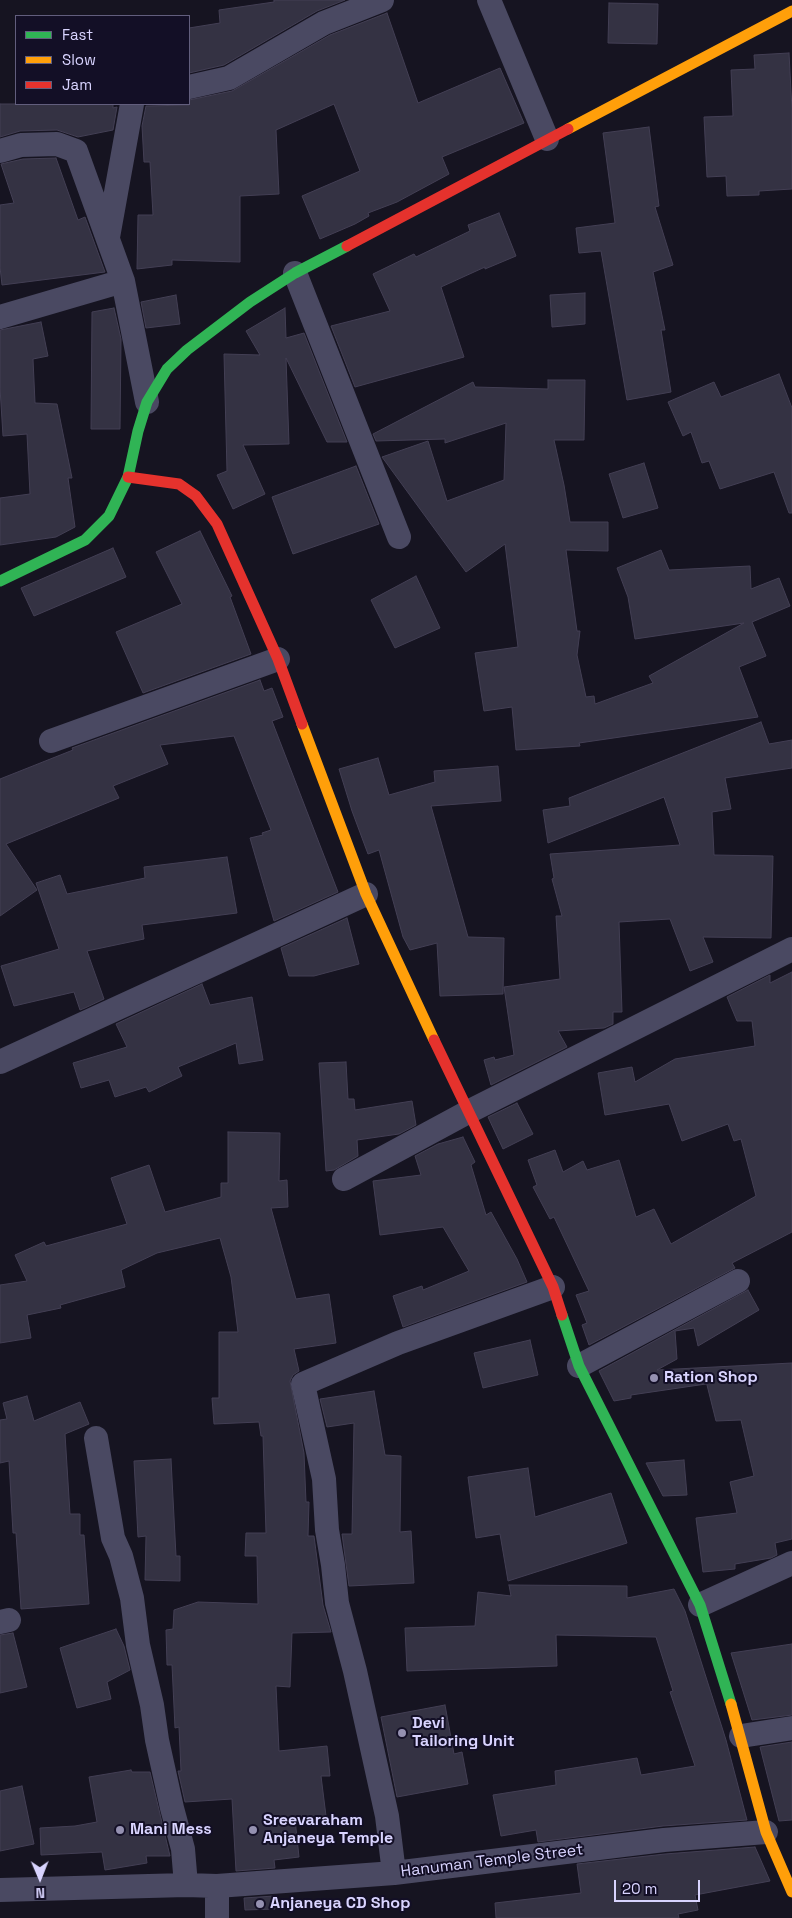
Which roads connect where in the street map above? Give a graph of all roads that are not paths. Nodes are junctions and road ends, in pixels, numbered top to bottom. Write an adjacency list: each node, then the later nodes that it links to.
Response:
1 (382, 0): 4 (street)
2 (489, 0): 6 (street)
3 (792, 10): 6 (street)
4 (190, 87)
5 (132, 105): 8 (street)
6 (547, 139): 9 (street)
7 (0, 151): 8 (street)
8 (108, 239): 10 (street)
9 (294, 274): 12 (street); 14 (street)
10 (123, 281): 11 (street); 12 (street)
11 (0, 317)
12 (147, 402): 13 (street)
13 (128, 477): 15 (street); 16 (street)
14 (399, 537)
15 (0, 581)
16 (278, 659): 17 (street); 18 (street)
17 (51, 741)
18 (366, 894): 20 (street); 21 (street)
19 (792, 949): 21 (street)
20 (0, 1062)
21 (468, 1112): 22 (street); 24 (street)
22 (344, 1179)
23 (738, 1280): 25 (street)
24 (553, 1287): 25 (street); 32 (street)
25 (579, 1366): 28 (street)
26 (96, 1438): 33 (street)
27 (792, 1563): 28 (street)
28 (700, 1605): 30 (street)
29 (792, 1728): 30 (street)
30 (741, 1736): 31 (street)
31 (766, 1832): 32 (street, Hanuman Temple Street); 36 (street)
32 (394, 1874): 34 (street, Hanuman Temple Street)
33 (186, 1885): 34 (street, Hanuman Temple Street); 35 (street, Hanuman Temple Street)
34 (218, 1886): 37 (street)
35 (0, 1890)
36 (792, 1892)
37 (216, 1918)

